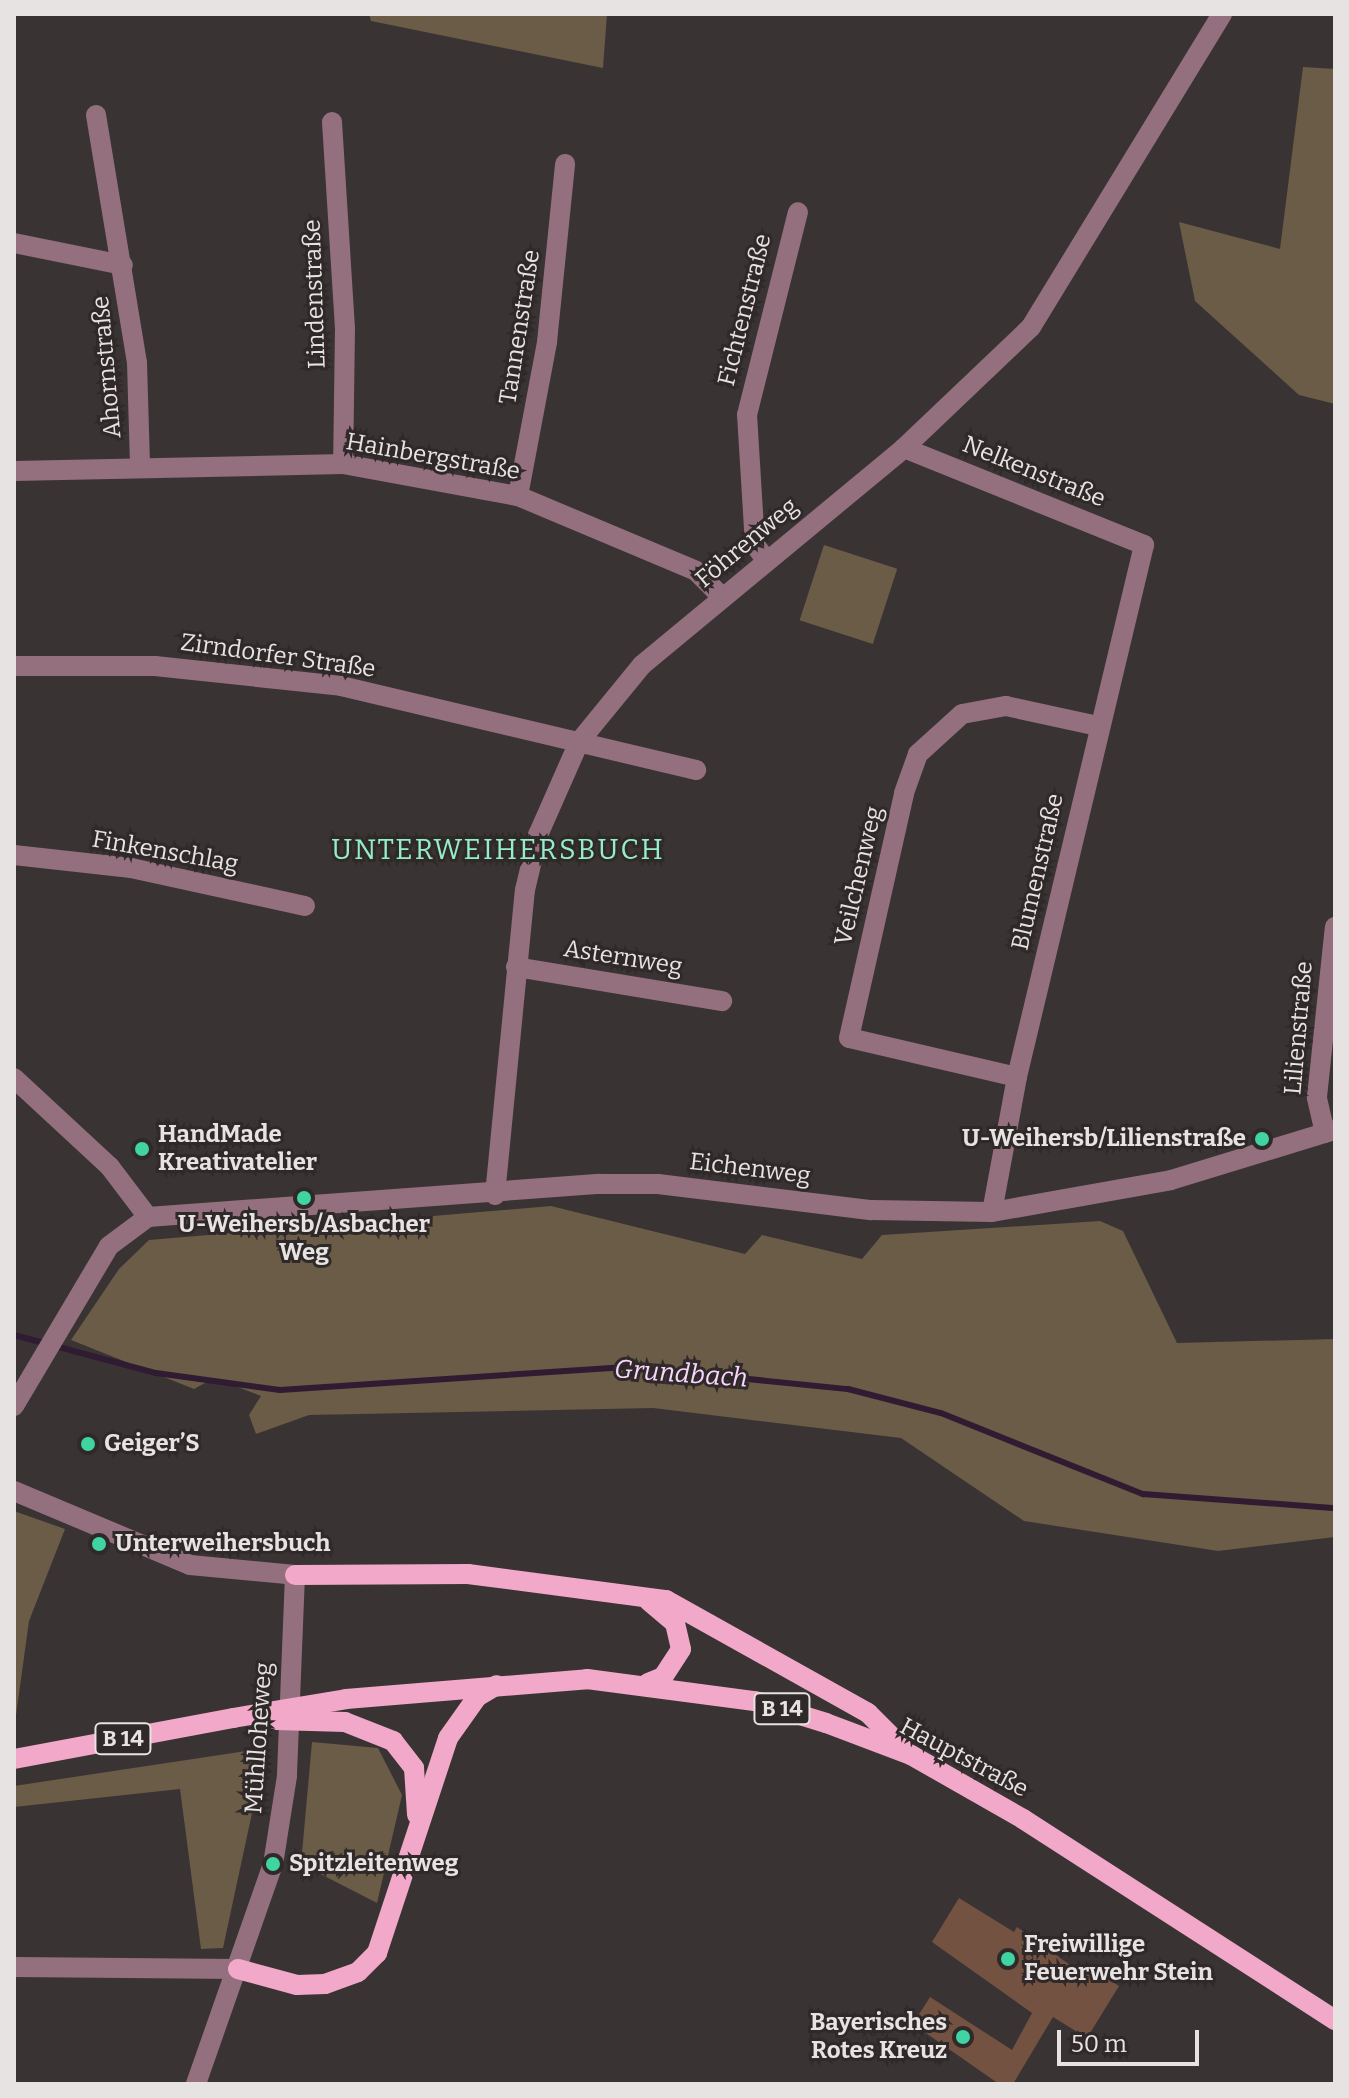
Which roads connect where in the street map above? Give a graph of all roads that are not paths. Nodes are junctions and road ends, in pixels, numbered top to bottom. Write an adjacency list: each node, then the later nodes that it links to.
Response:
1 (1222, 14): 8 (street, Föhrenweg)
2 (96, 115): 7 (street, Ahornstraße)
3 (332, 122): 9 (street, Lindenstraße)
4 (565, 164): 12 (street, Tannenstraße)
5 (798, 212): 14 (street, Fichtenstraße)
6 (14, 243): 7 (street, Ahornstraße)
7 (123, 265): 10 (street, Ahornstraße)
8 (904, 448): 13 (street, Nelkenstraße); 14 (street, Föhrenweg)
9 (343, 464): 10 (street, Hainbergstraße); 12 (street, Hainbergstraße)
10 (140, 466): 11 (street, Hainbergstraße)
11 (14, 471)
12 (518, 496): 15 (street, Hainbergstraße)
13 (1144, 545): 17 (street, Blumenstraße)
14 (766, 560): 15 (street, Föhrenweg)
15 (722, 597): 18 (street, Föhrenweg)
16 (14, 666): 18 (street, Zirndorfer Straße)
17 (1098, 726): 25 (street, Blumenstraße); 25 (street, Veilchenweg)
18 (579, 742): 19 (street, Zirndorfer Straße); 23 (street, Föhrenweg)
19 (696, 770)
20 (14, 855): 21 (street, Finkenschlag)
21 (305, 906)
22 (1335, 927): 27 (street, Lilienstraße)
23 (516, 967): 24 (street, Asternweg); 28 (street, Föhrenweg)
24 (722, 1001)
25 (1017, 1077): 29 (street, Blumenstraße)
26 (14, 1078): 30 (street)
27 (1330, 1132): 29 (street, Eichenweg)
28 (495, 1195): 29 (street, Eichenweg); 30 (street, Eichenweg)
29 (992, 1212)
30 (148, 1217): 31 (street)
31 (14, 1406)
32 (14, 1491): 33 (street)
33 (295, 1575): 34 (main road); 42 (street, Mühlloheweg)
34 (636, 1594): 36 (main road); 38 (main road)
35 (507, 1680): 36 (main road, Hauptstraße / B 14); 37 (main road, Hauptstraße / B 14, bridge); 40 (main road)
36 (648, 1683): 38 (main road, Hauptstraße / B 14)
37 (233, 1718): 39 (main road, B 14); 40 (main road, bridge)
38 (911, 1755): 43 (main road, Hauptstraße / B 14)
39 (14, 1759)
40 (418, 1827): 42 (main road)
41 (14, 1967): 42 (street)
42 (238, 1969): 44 (street, Mühlloheweg)
43 (1335, 2020)
44 (196, 2084)

